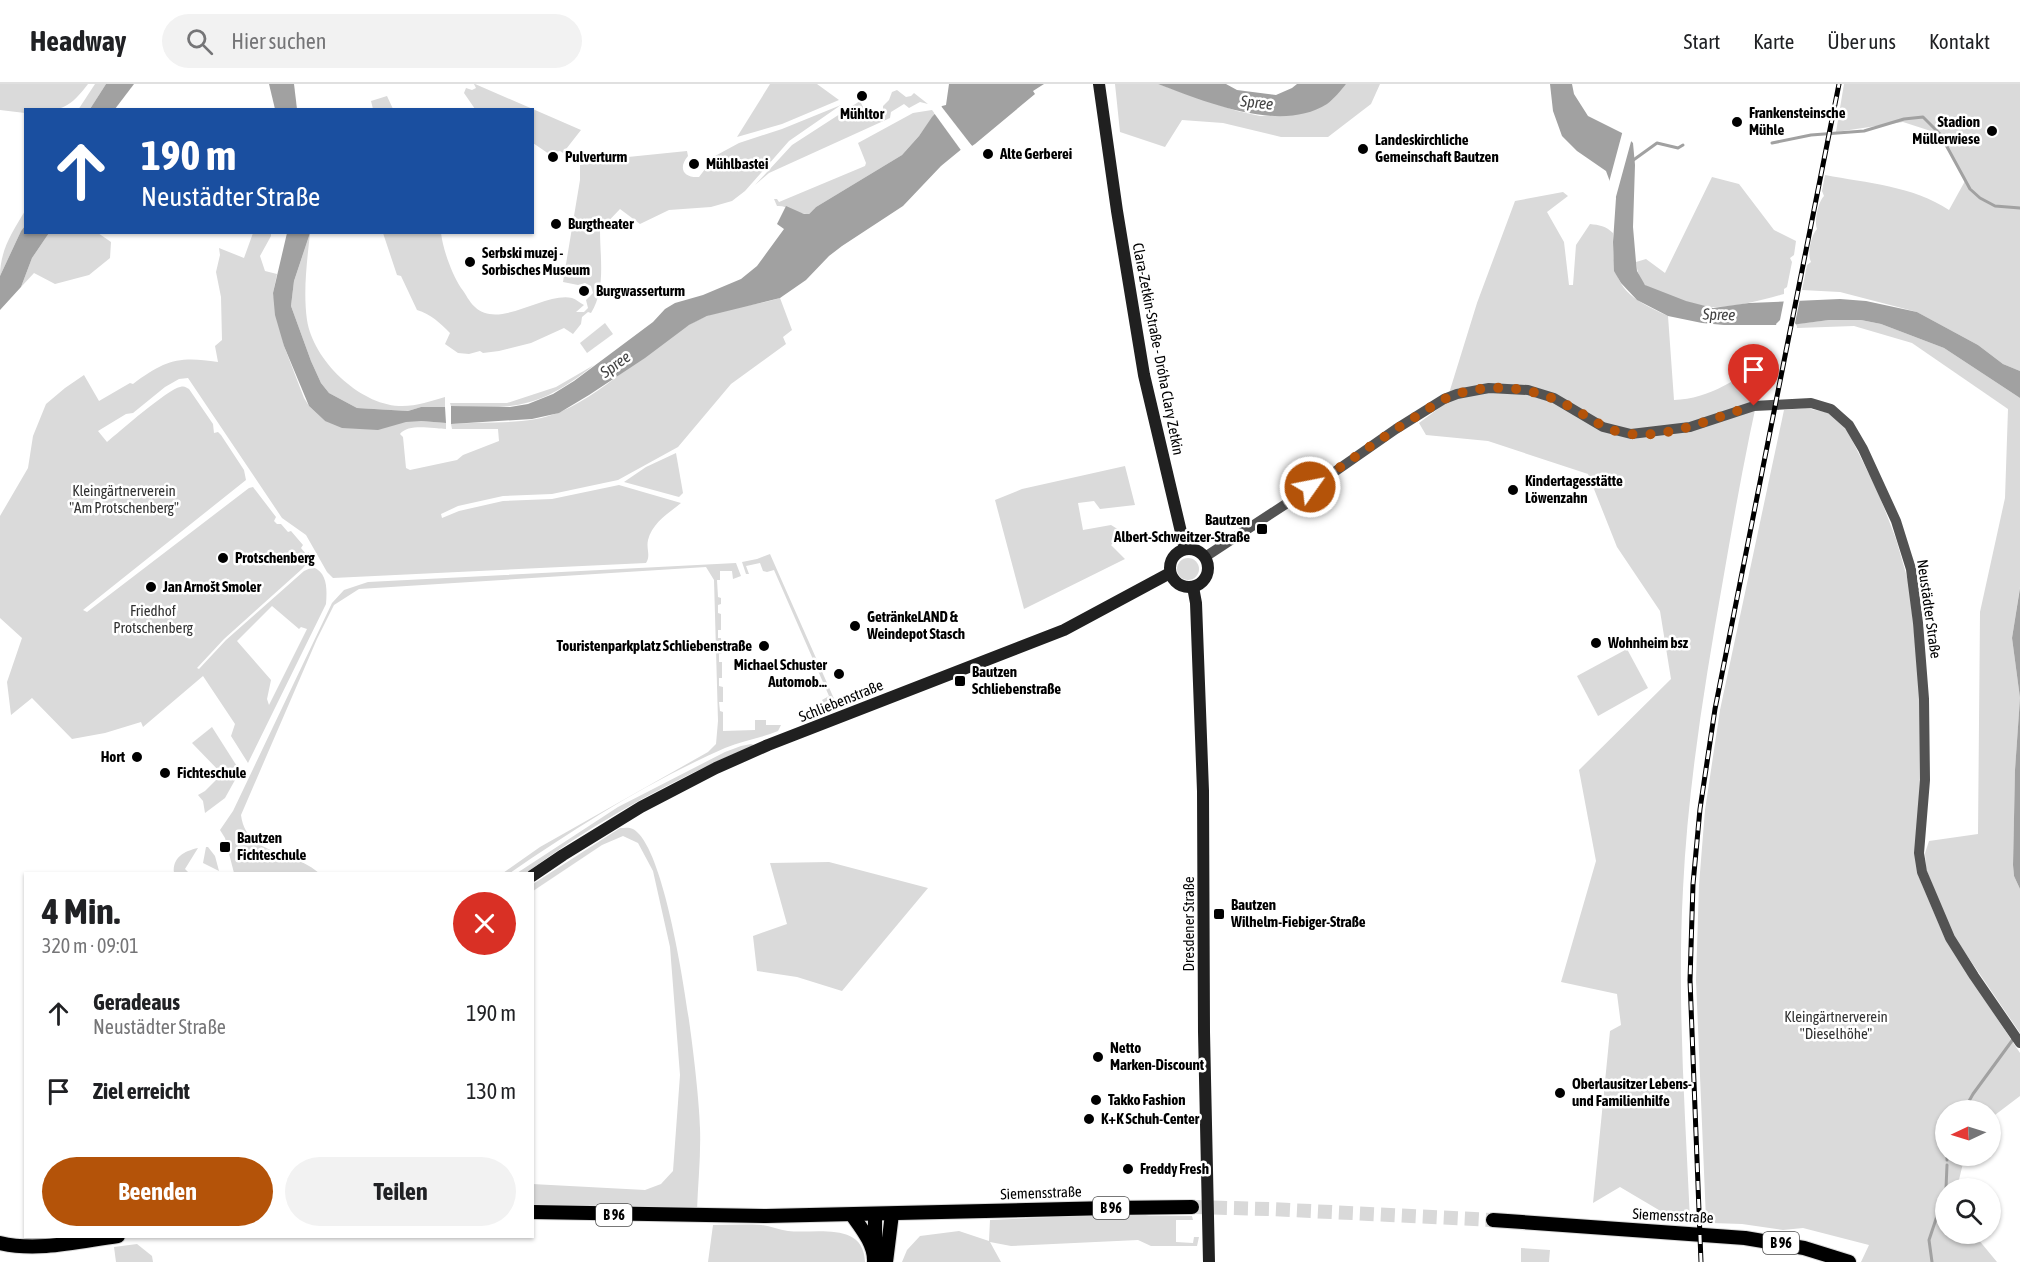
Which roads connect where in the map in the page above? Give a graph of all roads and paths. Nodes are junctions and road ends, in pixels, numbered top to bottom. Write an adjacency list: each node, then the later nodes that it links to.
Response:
1 (1100, 84): 2 (main road, Clara-Zetkin-Straße - Dróha Clary Zetkin)
2 (1185, 549): 3 (main road); 4 (main road)
3 (1204, 557): 5 (main road); 7 (street, Neustädter Straße)
4 (1170, 573): 5 (main road); 6 (main road, Schliebenstraße)
5 (1193, 587): 17 (main road, Dresdener Straße)
6 (534, 875)
7 (2020, 1042)
8 (1192, 1208): 11 (main road, Siemensstraße / B 96)
9 (534, 1212): 12 (main road, B 96)
10 (875, 1214): 11 (main road, B 96); 12 (main road, B 96); 16 (main road)
11 (892, 1214): 16 (main road)
12 (852, 1215): 16 (main road)
13 (1493, 1220): 18 (main road, Siemensstraße / B 96)
14 (103, 1238): 15 (main road)
15 (0, 1243)
16 (878, 1259)
17 (1209, 1262)
18 (1849, 1262)

